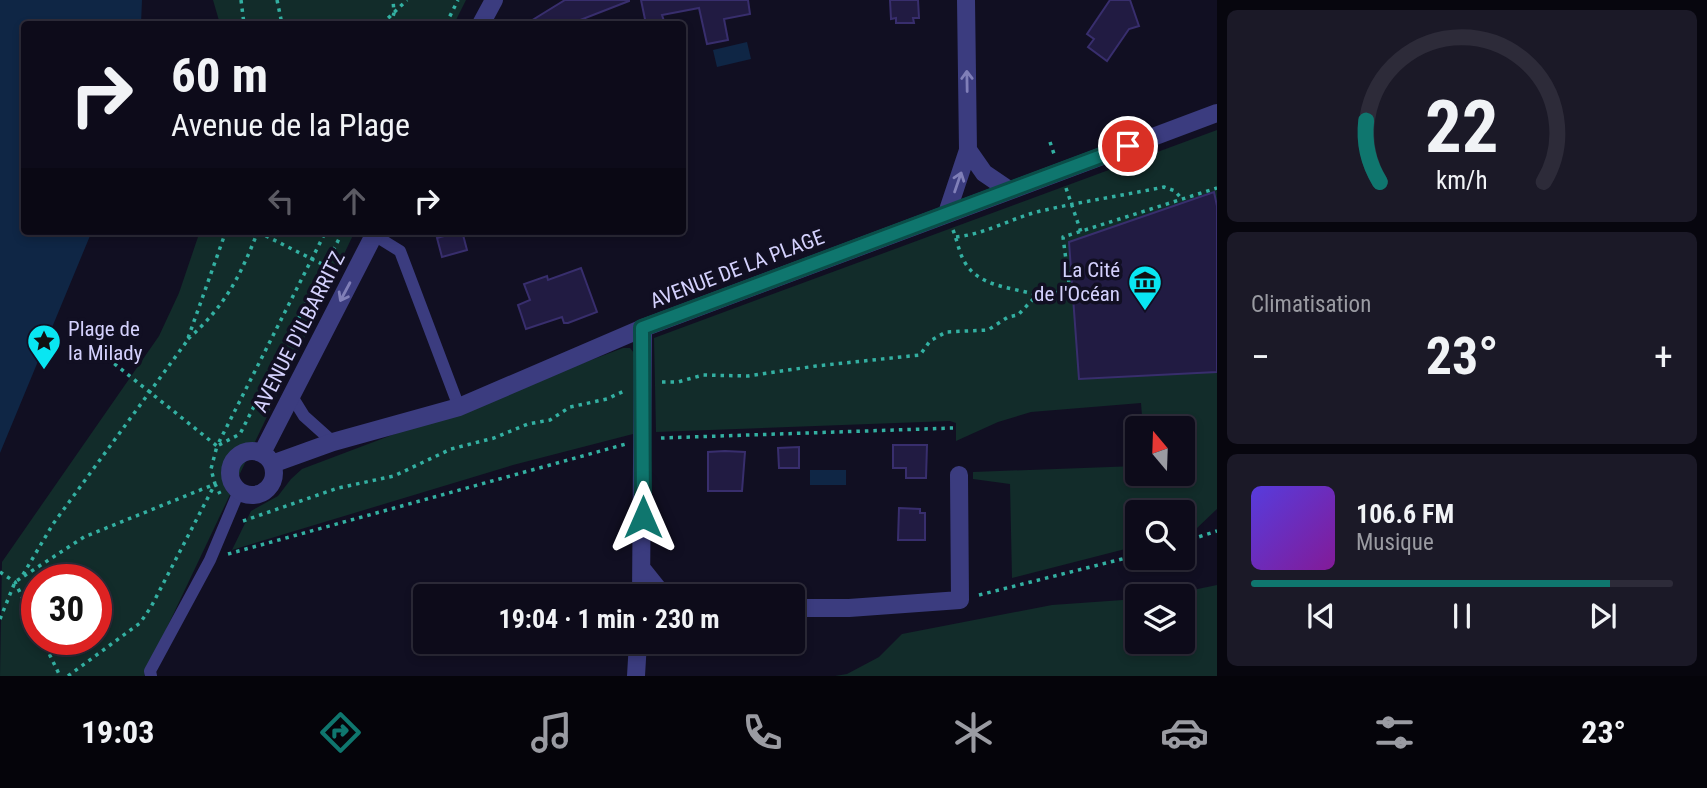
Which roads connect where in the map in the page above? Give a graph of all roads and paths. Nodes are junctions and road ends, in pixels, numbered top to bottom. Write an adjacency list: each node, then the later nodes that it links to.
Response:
1 (241, 0): 9 (path)
2 (277, 0): 10 (path)
3 (393, 0): 8 (path)
4 (407, 0): 8 (path)
5 (458, 0): 13 (path)
6 (494, 0): 14 (street)
7 (966, 0): 16 (street, one-way to 7)
8 (394, 13): 11 (path); 12 (path)
9 (244, 21)
10 (281, 21)
11 (385, 21)
12 (392, 21)
13 (448, 21)
14 (483, 21)
15 (1217, 113): 18 (street, AVENUE DE LA PLAGE)
16 (968, 149): 18 (street); 20 (street, one-way to 16)
17 (1217, 188): 19 (path)
18 (1009, 190): 20 (street, AVENUE DE LA PLAGE)
19 (1182, 199): 28 (path); 32 (path)
20 (947, 213): 28 (path); 34 (street, AVENUE DE LA PLAGE)
21 (225, 235): 35 (path)
22 (256, 235): 35 (path)
23 (265, 235): 29 (path)
24 (324, 235): 29 (path)
25 (341, 235): 30 (path)
26 (374, 235): 31 (street, AVENUE D'ILBARRITZ)
27 (378, 235): 39 (lane)
28 (956, 237): 33 (path)
29 (313, 260): 30 (path); 43 (path)
30 (326, 266): 31 (path); 43 (path)
31 (356, 271): 38 (street, AVENUE D'ILBARRITZ, one-way to 38)
32 (1070, 290)
33 (1037, 295)
34 (642, 328): 39 (street, AVENUE DE LA PLAGE); 41 (street)
35 (187, 341): 37 (path)
36 (101, 353): 37 (path)
37 (149, 389): 43 (path); 53 (path)
38 (291, 395): 42 (lane); 44 (street, AVENUE D'ILBARRITZ)
39 (459, 407): 42 (street, AVENUE DE LA PLAGE)
40 (953, 428): 41 (path)
41 (642, 439): 52 (path); 55 (street)
42 (333, 442): 44 (street, AVENUE DE LA PLAGE)
43 (217, 446): 46 (path)
44 (267, 459): 47 (street); 47 (street)
45 (960, 475): 62 (street)
46 (215, 484): 48 (path); 54 (path); 68 (path)
47 (239, 491): 52 (lane)
48 (223, 501)
49 (1217, 531): 50 (path)
50 (1195, 538)
51 (1125, 558): 62 (path)
52 (210, 560): 69 (lane)
53 (29, 564)
54 (42, 564)
55 (643, 570): 59 (street); 60 (street)
56 (0, 572): 58 (path)
57 (21, 578): 58 (path)
58 (15, 582): 61 (path); 64 (path)
59 (642, 584)
60 (654, 584)
61 (21, 595)
62 (960, 600): 63 (street)
63 (805, 608)
64 (0, 618)
65 (637, 654): 70 (street)
66 (50, 655): 67 (path)
67 (60, 676)
68 (68, 676)
69 (151, 676)
70 (636, 676)

